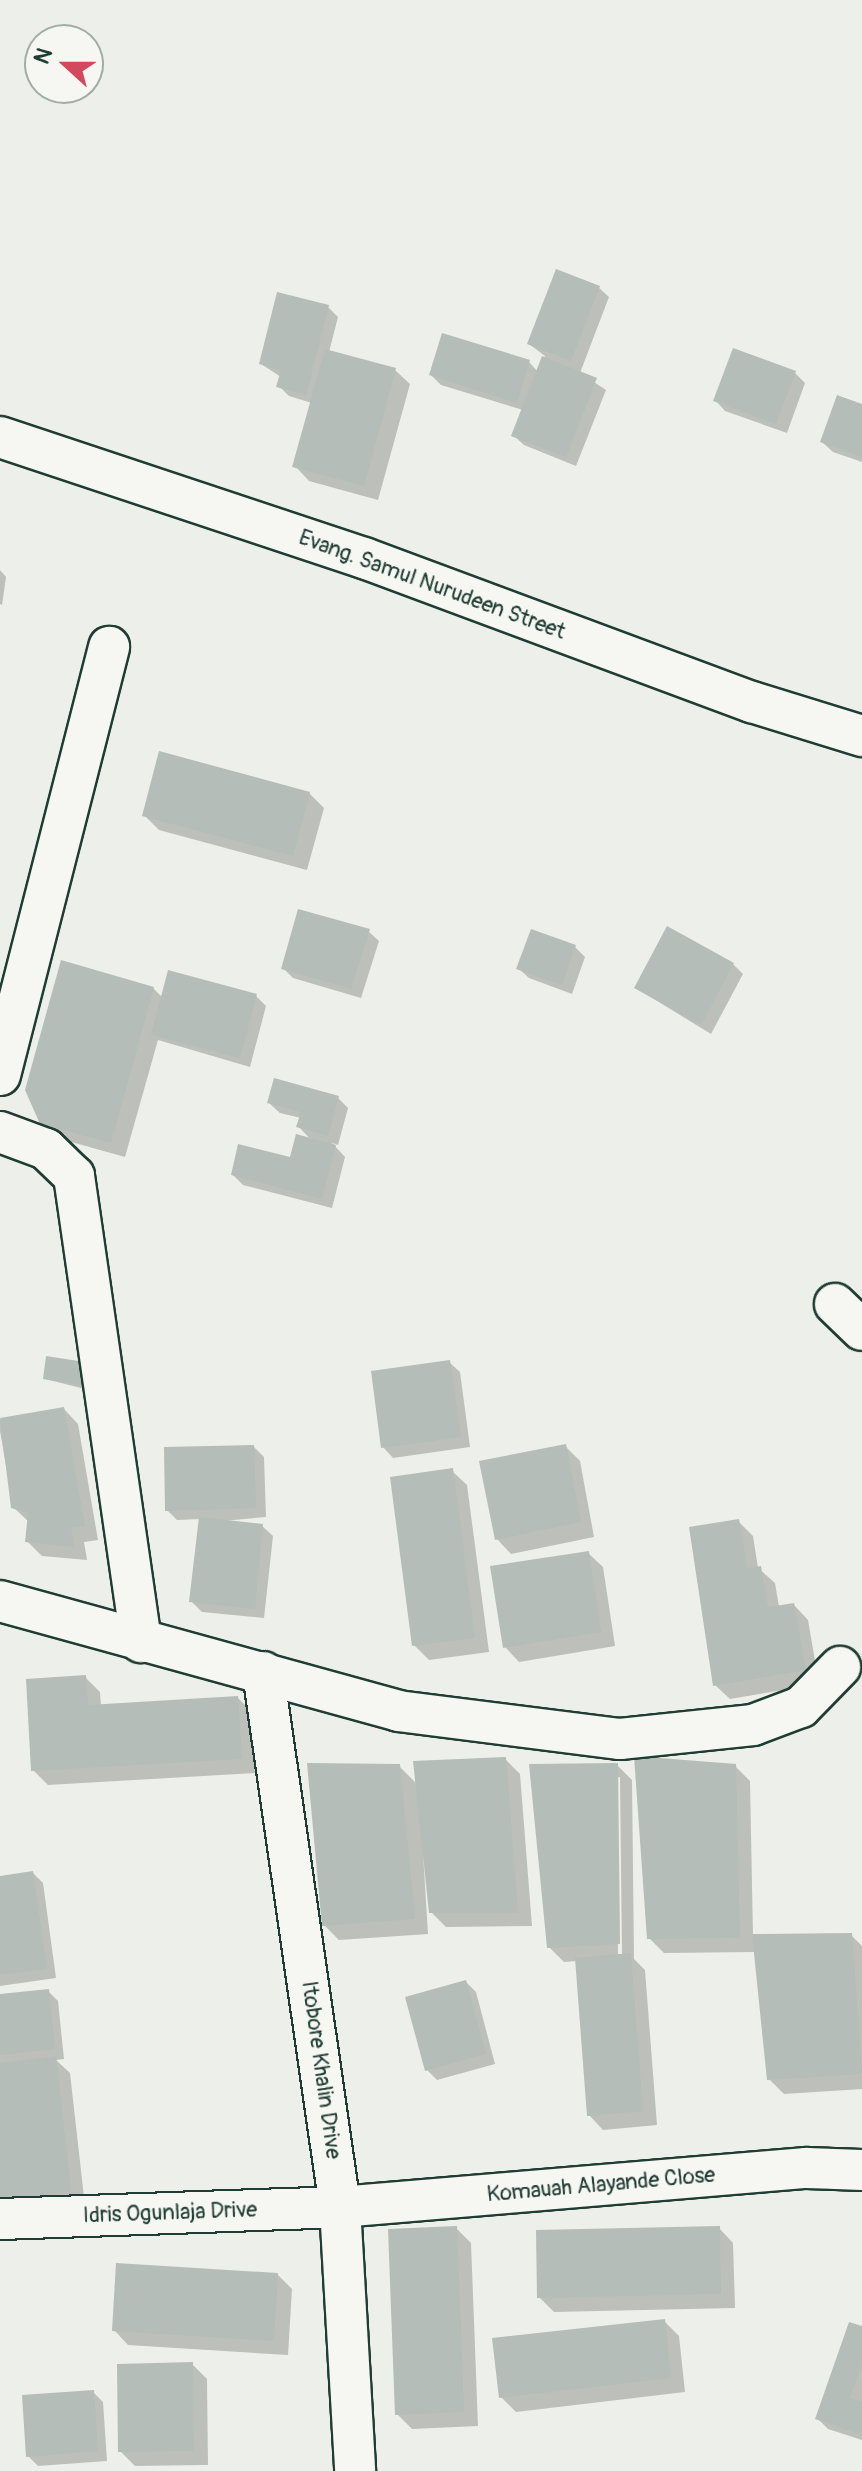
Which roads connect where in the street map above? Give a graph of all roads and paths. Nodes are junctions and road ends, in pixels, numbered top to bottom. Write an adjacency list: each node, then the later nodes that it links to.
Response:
1 (0, 437): 3 (street, Evang. Samul Nurudeen Street)
2 (109, 647): 4 (street)
3 (862, 736)
4 (0, 1075)
5 (0, 1132): 7 (street)
6 (0, 1601): 7 (street)
7 (141, 1642): 9 (street)
8 (840, 1667): 9 (street)
9 (263, 1672): 11 (street, Itobore Khalin Drive)
10 (862, 2170): 11 (street, Komauah Alayande Close)
11 (340, 2207): 12 (street, Idris Ogunlaja Drive); 13 (street, Itobore Khalin Drive)
12 (0, 2219)
13 (355, 2471)

